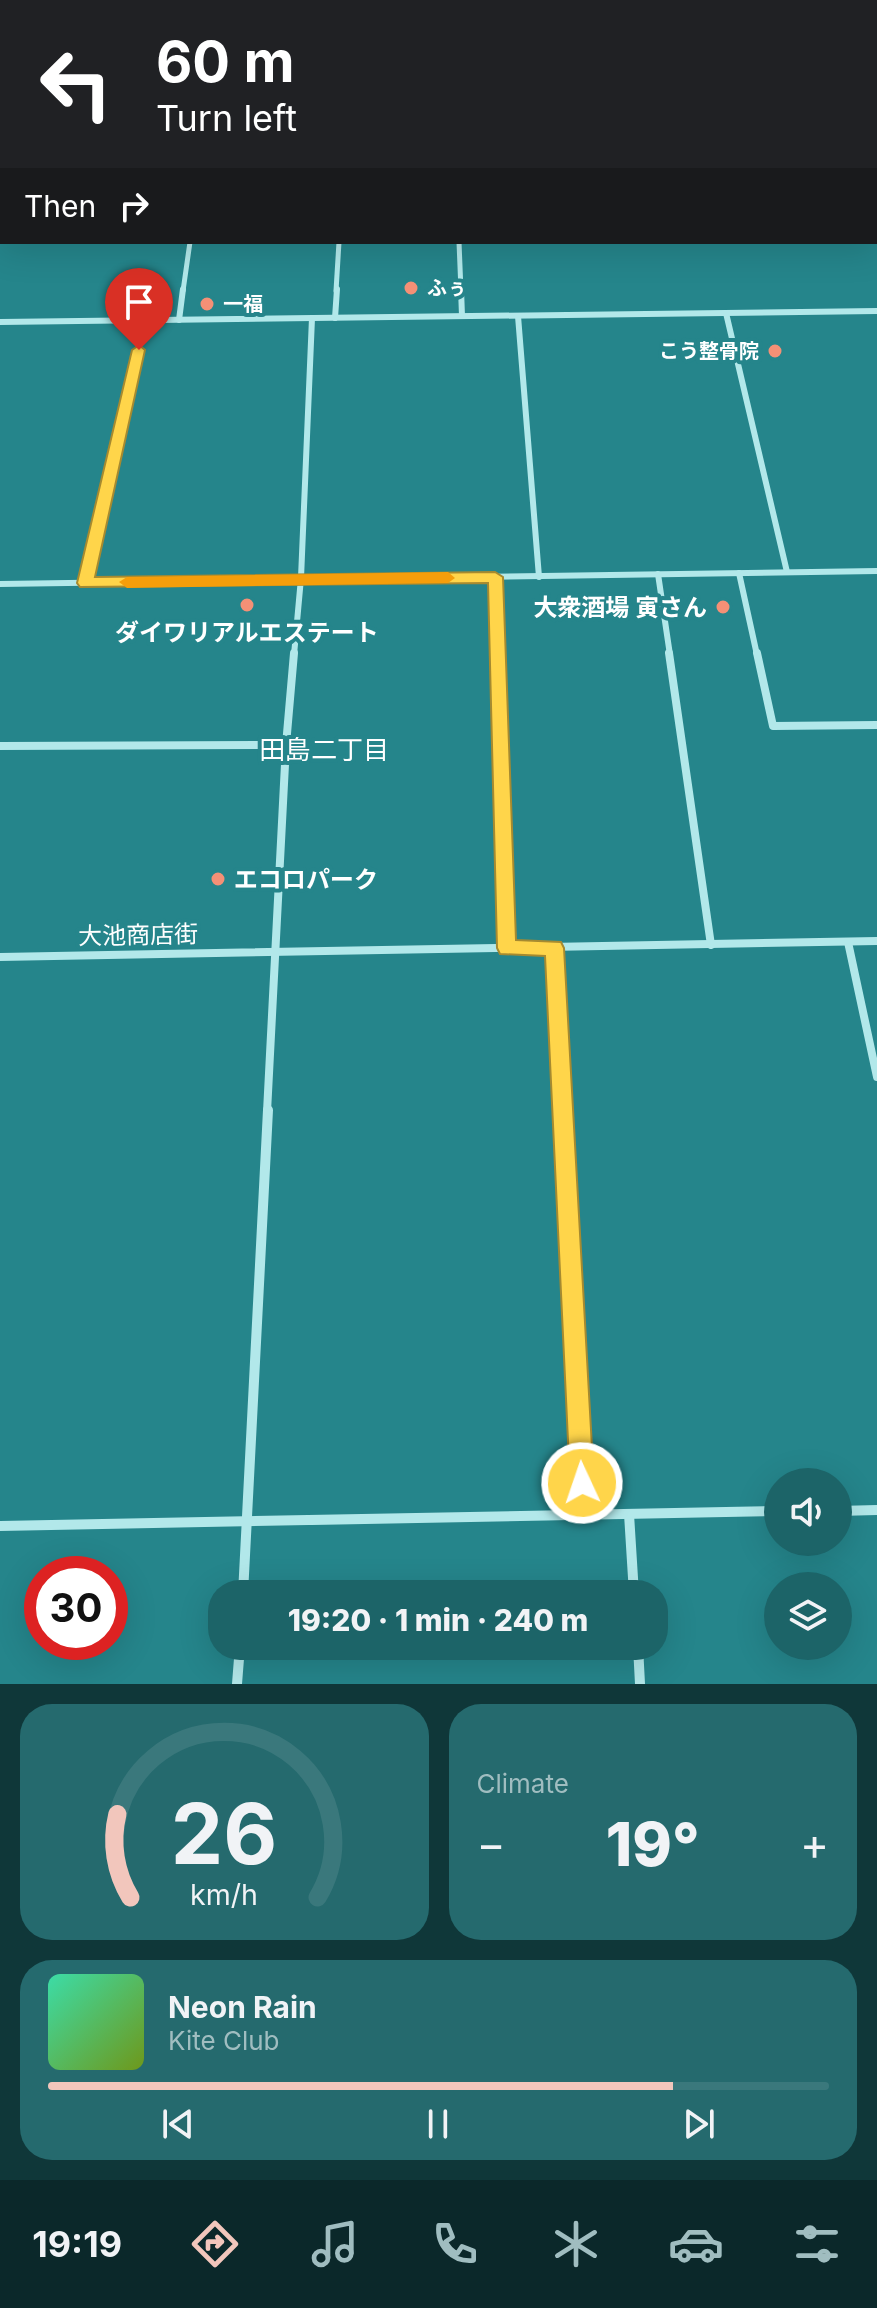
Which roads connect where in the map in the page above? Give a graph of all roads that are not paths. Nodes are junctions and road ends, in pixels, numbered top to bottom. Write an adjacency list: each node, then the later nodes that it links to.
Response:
1 (190, 244): 11 (street)
2 (339, 244): 9 (street)
3 (459, 244): 6 (street)
4 (877, 311): 5 (street)
5 (726, 313): 7 (street); 14 (street)
6 (462, 316): 7 (street); 9 (street)
7 (518, 316): 18 (street)
8 (312, 318): 9 (street); 11 (street); 19 (street)
9 (335, 318)
10 (145, 320): 11 (street); 12 (street); 20 (street)
11 (179, 320)
12 (0, 322)
13 (877, 571): 14 (street)
14 (787, 572): 15 (street)
15 (739, 573): 16 (street); 22 (street)
16 (658, 574): 18 (street); 27 (street)
17 (495, 577): 18 (street); 19 (street); 28 (street)
18 (539, 577)
19 (301, 578): 20 (street); 23 (street)
20 (85, 583): 21 (street)
21 (0, 584)
22 (877, 725)
23 (286, 745): 24 (street); 30 (street)
24 (0, 746)
25 (877, 941): 26 (street, 大池商店街)
26 (848, 942): 27 (street, 大池商店街); 32 (street)
27 (711, 945): 29 (street, 大池商店街)
28 (507, 948): 29 (street, 大池商店街); 30 (street, 大池商店街)
29 (554, 948): 36 (street)
30 (276, 953): 31 (street, 大池商店街); 38 (street)
31 (0, 957)
32 (877, 1077)
33 (877, 1510): 35 (street)
34 (764, 1511): 37 (street)
35 (852, 1511)
36 (584, 1514): 37 (street); 38 (street)
37 (629, 1514): 41 (street)
38 (248, 1520): 39 (street); 40 (street)
39 (0, 1526)
40 (244, 1580)
41 (633, 1580)
42 (239, 1660): 44 (street)
43 (639, 1660): 45 (street)
44 (237, 1684)
45 (640, 1684)

